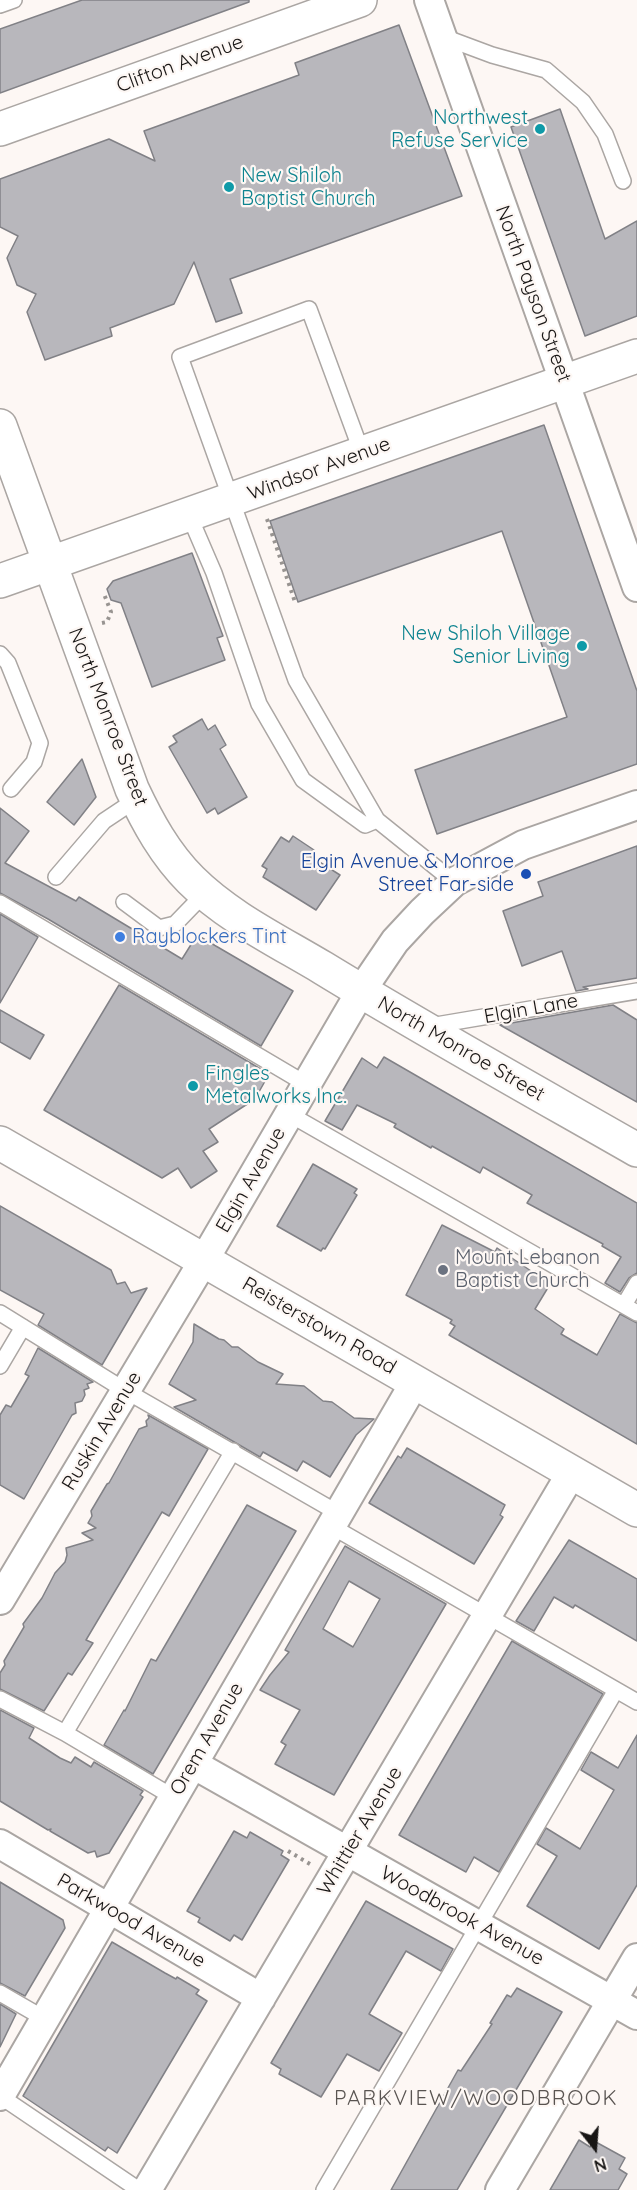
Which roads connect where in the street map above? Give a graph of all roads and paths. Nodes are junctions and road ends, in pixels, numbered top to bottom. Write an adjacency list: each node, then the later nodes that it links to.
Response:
1 (14, 0): 4 (lane)
2 (360, 0): 6 (main road, Clifton Avenue)
3 (429, 0): 5 (street, North Payson Street)
4 (0, 5)
5 (441, 36): 7 (lane); 9 (street, North Payson Street)
6 (0, 129)
7 (623, 181)
8 (637, 356): 9 (main road, Windsor Avenue)
9 (564, 382): 11 (main road, Windsor Avenue); 17 (street, North Payson Street)
10 (0, 426): 15 (main road, North Monroe Street)
11 (362, 453): 12 (main road, Windsor Avenue); 12 (lane)
12 (232, 500): 13 (main road, Windsor Avenue); 25 (lane)
13 (189, 515): 15 (main road, Windsor Avenue); 25 (lane)
14 (267, 519): 19 (path)
15 (50, 564): 16 (main road, Windsor Avenue); 23 (main road, North Monroe Street)
16 (0, 581)
17 (637, 587)
18 (105, 594): 20 (path)
19 (295, 602)
20 (102, 623)
21 (0, 654): 22 (lane)
22 (11, 789)
23 (137, 799): 26 (lane); 28 (main road, North Monroe Street)
24 (637, 805): 27 (street, Elgin Avenue)
25 (377, 820): 27 (lane)
26 (56, 877)
27 (454, 882): 31 (street, Elgin Avenue)
28 (205, 893): 29 (lane); 31 (main road, North Monroe Street)
29 (124, 902)
30 (0, 903): 34 (lane)
31 (361, 991): 33 (main road, North Monroe Street); 34 (street, Elgin Avenue)
32 (637, 991): 33 (lane, Elgin Lane)
33 (424, 1027): 37 (main road, North Monroe Street)
34 (306, 1084): 35 (street, Elgin Avenue)
35 (289, 1114): 38 (street, Elgin Avenue); 40 (lane)
36 (0, 1143): 38 (main road, Reisterstown Road)
37 (637, 1150)
38 (204, 1260): 44 (main road, Reisterstown Road); 45 (street, Ruskin Avenue)
39 (637, 1283): 40 (lane)
40 (630, 1309)
41 (0, 1313): 42 (lane)
42 (23, 1327): 43 (lane); 45 (lane)
43 (0, 1366)
44 (415, 1382): 47 (main road, Reisterstown Road); 49 (street, Orem Avenue)
45 (126, 1391): 46 (lane); 50 (street, Ruskin Avenue)
46 (233, 1451): 49 (lane); 56 (lane)
47 (572, 1472): 48 (main road, Reisterstown Road); 52 (street, Whittier Avenue)
48 (637, 1510)
49 (335, 1519): 52 (lane); 57 (street, Orem Avenue)
50 (9, 1565): 51 (street, Ruskin Avenue)
51 (0, 1600)
52 (487, 1616): 53 (lane); 60 (street, Whittier Avenue)
53 (616, 1690): 55 (lane); 62 (lane)
54 (0, 1700): 56 (lane)
55 (637, 1702)
56 (65, 1733): 58 (lane)
57 (193, 1764): 58 (street, Orem Avenue); 60 (street, Woodbrook Avenue)
58 (173, 1797): 61 (street, Orem Avenue)
59 (0, 1844): 61 (street, Parkwood Avenue)
60 (347, 1852): 62 (street, Woodbrook Avenue); 65 (street, Whittier Avenue)
61 (109, 1908): 65 (street, Parkwood Avenue); 68 (street, Orem Avenue)
62 (479, 1926): 66 (street, Woodbrook Avenue); 72 (lane)
63 (637, 1958): 66 (street)
64 (0, 1993): 68 (lane)
65 (261, 1998): 71 (street, Whittier Avenue)
66 (612, 2001): 67 (street, Woodbrook Avenue); 73 (street)
67 (637, 2015)
68 (45, 2019): 69 (street, Orem Avenue)
69 (0, 2096): 70 (lane)
70 (139, 2190)
71 (147, 2190)
72 (324, 2190)
73 (500, 2190)

